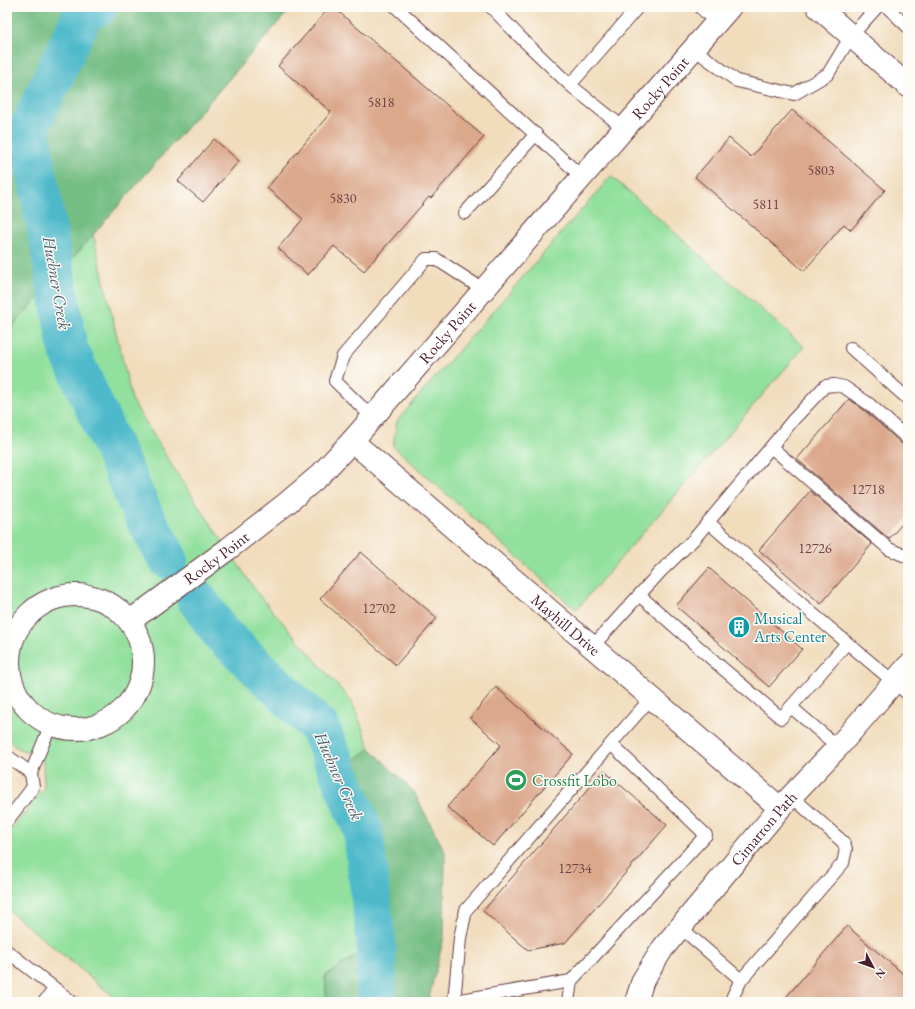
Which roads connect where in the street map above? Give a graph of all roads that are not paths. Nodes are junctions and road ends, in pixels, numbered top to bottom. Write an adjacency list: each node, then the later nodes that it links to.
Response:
1 (396, 7): 15 (lane)
2 (491, 7): 12 (lane)
3 (638, 7): 12 (lane)
4 (700, 7): 8 (lane)
5 (818, 7): 10 (street)
6 (878, 7): 10 (lane)
7 (887, 7): 9 (lane)
8 (723, 15): 11 (street, Rocky Point)
9 (908, 27)
10 (851, 36): 11 (lane); 13 (street)
11 (694, 48): 14 (street, Rocky Point)
12 (570, 85): 14 (lane)
13 (908, 86)
14 (625, 129): 16 (street, Rocky Point)
15 (536, 134): 16 (lane); 17 (lane)
16 (582, 177): 18 (street, Rocky Point)
17 (465, 213)
18 (484, 290): 21 (street, Rocky Point); 21 (lane)
19 (850, 348): 20 (lane)
20 (908, 399)
21 (373, 418): 23 (street, Rocky Point)
22 (908, 439): 24 (lane)
23 (352, 441): 28 (street, Rocky Point); 30 (street, Mayhill Drive)
24 (771, 447): 25 (lane); 26 (lane)
25 (708, 522): 27 (lane); 29 (lane)
26 (908, 557)
27 (639, 595): 30 (lane); 35 (lane)
28 (130, 621): 32 (street); 36 (street)
29 (847, 643): 33 (lane); 35 (lane)
30 (592, 647): 34 (street, Mayhill Drive)
31 (908, 666): 33 (street, Cimarron Path)
32 (9, 681): 36 (street)
33 (901, 688): 38 (street, Cimarron Path)
34 (651, 698): 37 (lane); 41 (street, Mayhill Drive)
35 (791, 707): 38 (lane)
36 (51, 724): 40 (lane)
37 (611, 744): 46 (lane); 48 (lane)
38 (838, 747): 41 (street, Cimarron Path)
39 (7, 756): 40 (lane)
40 (31, 773): 42 (lane)
41 (785, 802): 43 (street, Cimarron Path); 45 (lane)
42 (7, 822)
43 (680, 927): 45 (lane); 52 (street, Cimarron Path)
44 (7, 951): 47 (lane)
45 (741, 980): 53 (lane)
46 (571, 981): 48 (lane); 51 (lane)
47 (55, 989): 49 (lane); 50 (lane)
48 (454, 1001)
49 (44, 1002)
50 (72, 1002)
51 (568, 1002)
52 (636, 1002)
53 (733, 1002)

